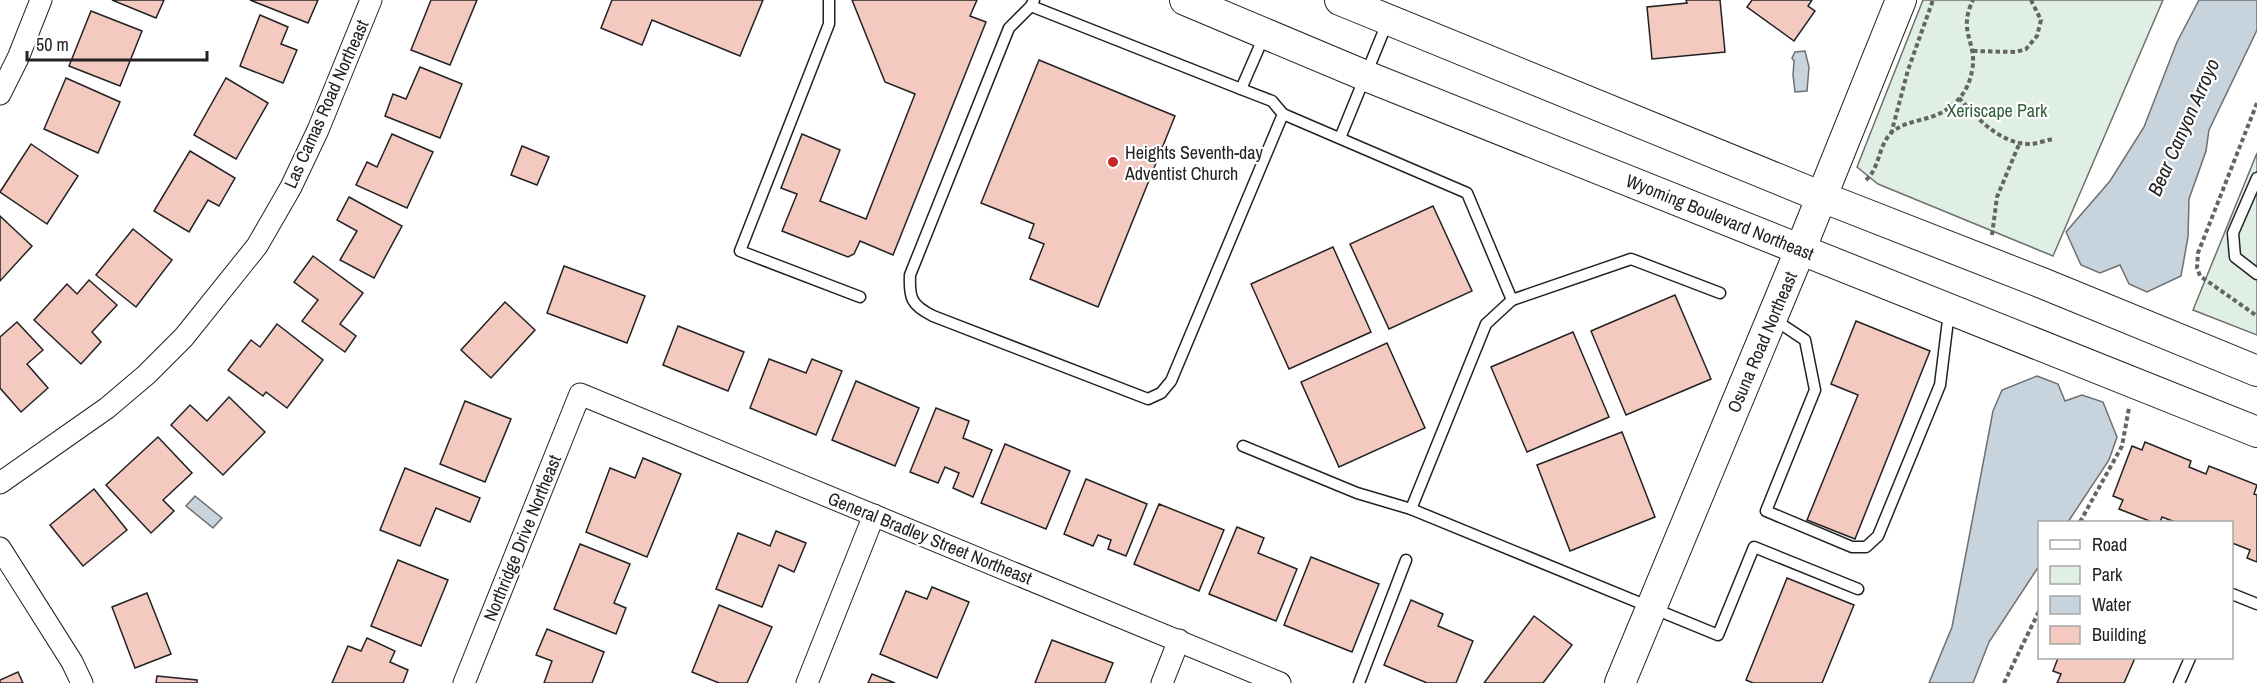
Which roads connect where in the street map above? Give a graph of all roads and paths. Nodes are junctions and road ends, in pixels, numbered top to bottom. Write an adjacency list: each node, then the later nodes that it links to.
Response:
1 (41, 0): 16 (street)
2 (371, 0): 39 (street, Las Camas Road Northeast)
3 (829, 0): 30 (lane)
4 (1185, 0): 12 (main road, Wyoming Boulevard Northeast)
5 (1340, 0): 11 (main road)
6 (1901, 0): 25 (main road, Osuna Road Northeast)
7 (1933, 0): 19 (path)
8 (1972, 0): 13 (path)
9 (2031, 0): 13 (path)
10 (1032, 3): 15 (lane); 18 (lane)
11 (1388, 20): 14 (lane); 25 (main road)
12 (1265, 33): 14 (main road, Wyoming Boulevard Northeast); 15 (lane)
13 (1973, 51): 17 (path)
14 (1366, 76): 20 (lane); 27 (main road, Wyoming Boulevard Northeast)
15 (1241, 89): 18 (lane)
16 (0, 94)
17 (1959, 98): 19 (path); 22 (path)
18 (1284, 114): 20 (lane)
19 (1891, 134): 24 (path)
20 (1340, 138): 31 (lane)
21 (2053, 139): 22 (path)
22 (2020, 142): 26 (path)
23 (2257, 178): 28 (lane)
24 (1866, 180)
25 (1822, 197): 27 (main road, Osuna Road Northeast); 34 (main road)
26 (1992, 237)
27 (1801, 248): 32 (main road, Wyoming Boulevard Northeast); 33 (main road, Osuna Road Northeast)
28 (2257, 274)
29 (1720, 293): 31 (lane)
30 (860, 297)
31 (1512, 300): 40 (lane)
32 (1950, 309): 33 (lane); 37 (main road, Wyoming Boulevard Northeast)
33 (1772, 318): 48 (main road, Osuna Road Northeast)
34 (2257, 371)
35 (580, 394): 41 (street, General Bradley Street Northeast); 53 (street, Northridge Drive Northeast)
36 (2129, 408): 42 (path)
37 (2257, 432)
38 (1243, 446): 40 (lane)
39 (0, 483)
40 (1411, 509): 48 (lane)
41 (874, 515): 50 (street, General Bradley Street Northeast); 54 (street)
42 (2081, 521)
43 (0, 548): 52 (street)
44 (1406, 560): 57 (lane)
45 (1858, 589): 48 (lane)
46 (2233, 594): 47 (lane)
47 (2257, 604)
48 (1651, 608): 58 (main road, Osuna Road Northeast)
49 (2038, 613): 59 (path)
50 (1179, 640): 55 (street); 56 (street, General Bradley Street Northeast)
51 (2189, 659): 60 (lane)
52 (82, 683)
53 (464, 683)
54 (807, 683)
55 (1162, 683)
56 (1280, 683)
57 (1359, 683)
58 (1620, 683)
59 (2004, 683)
60 (2179, 683)

